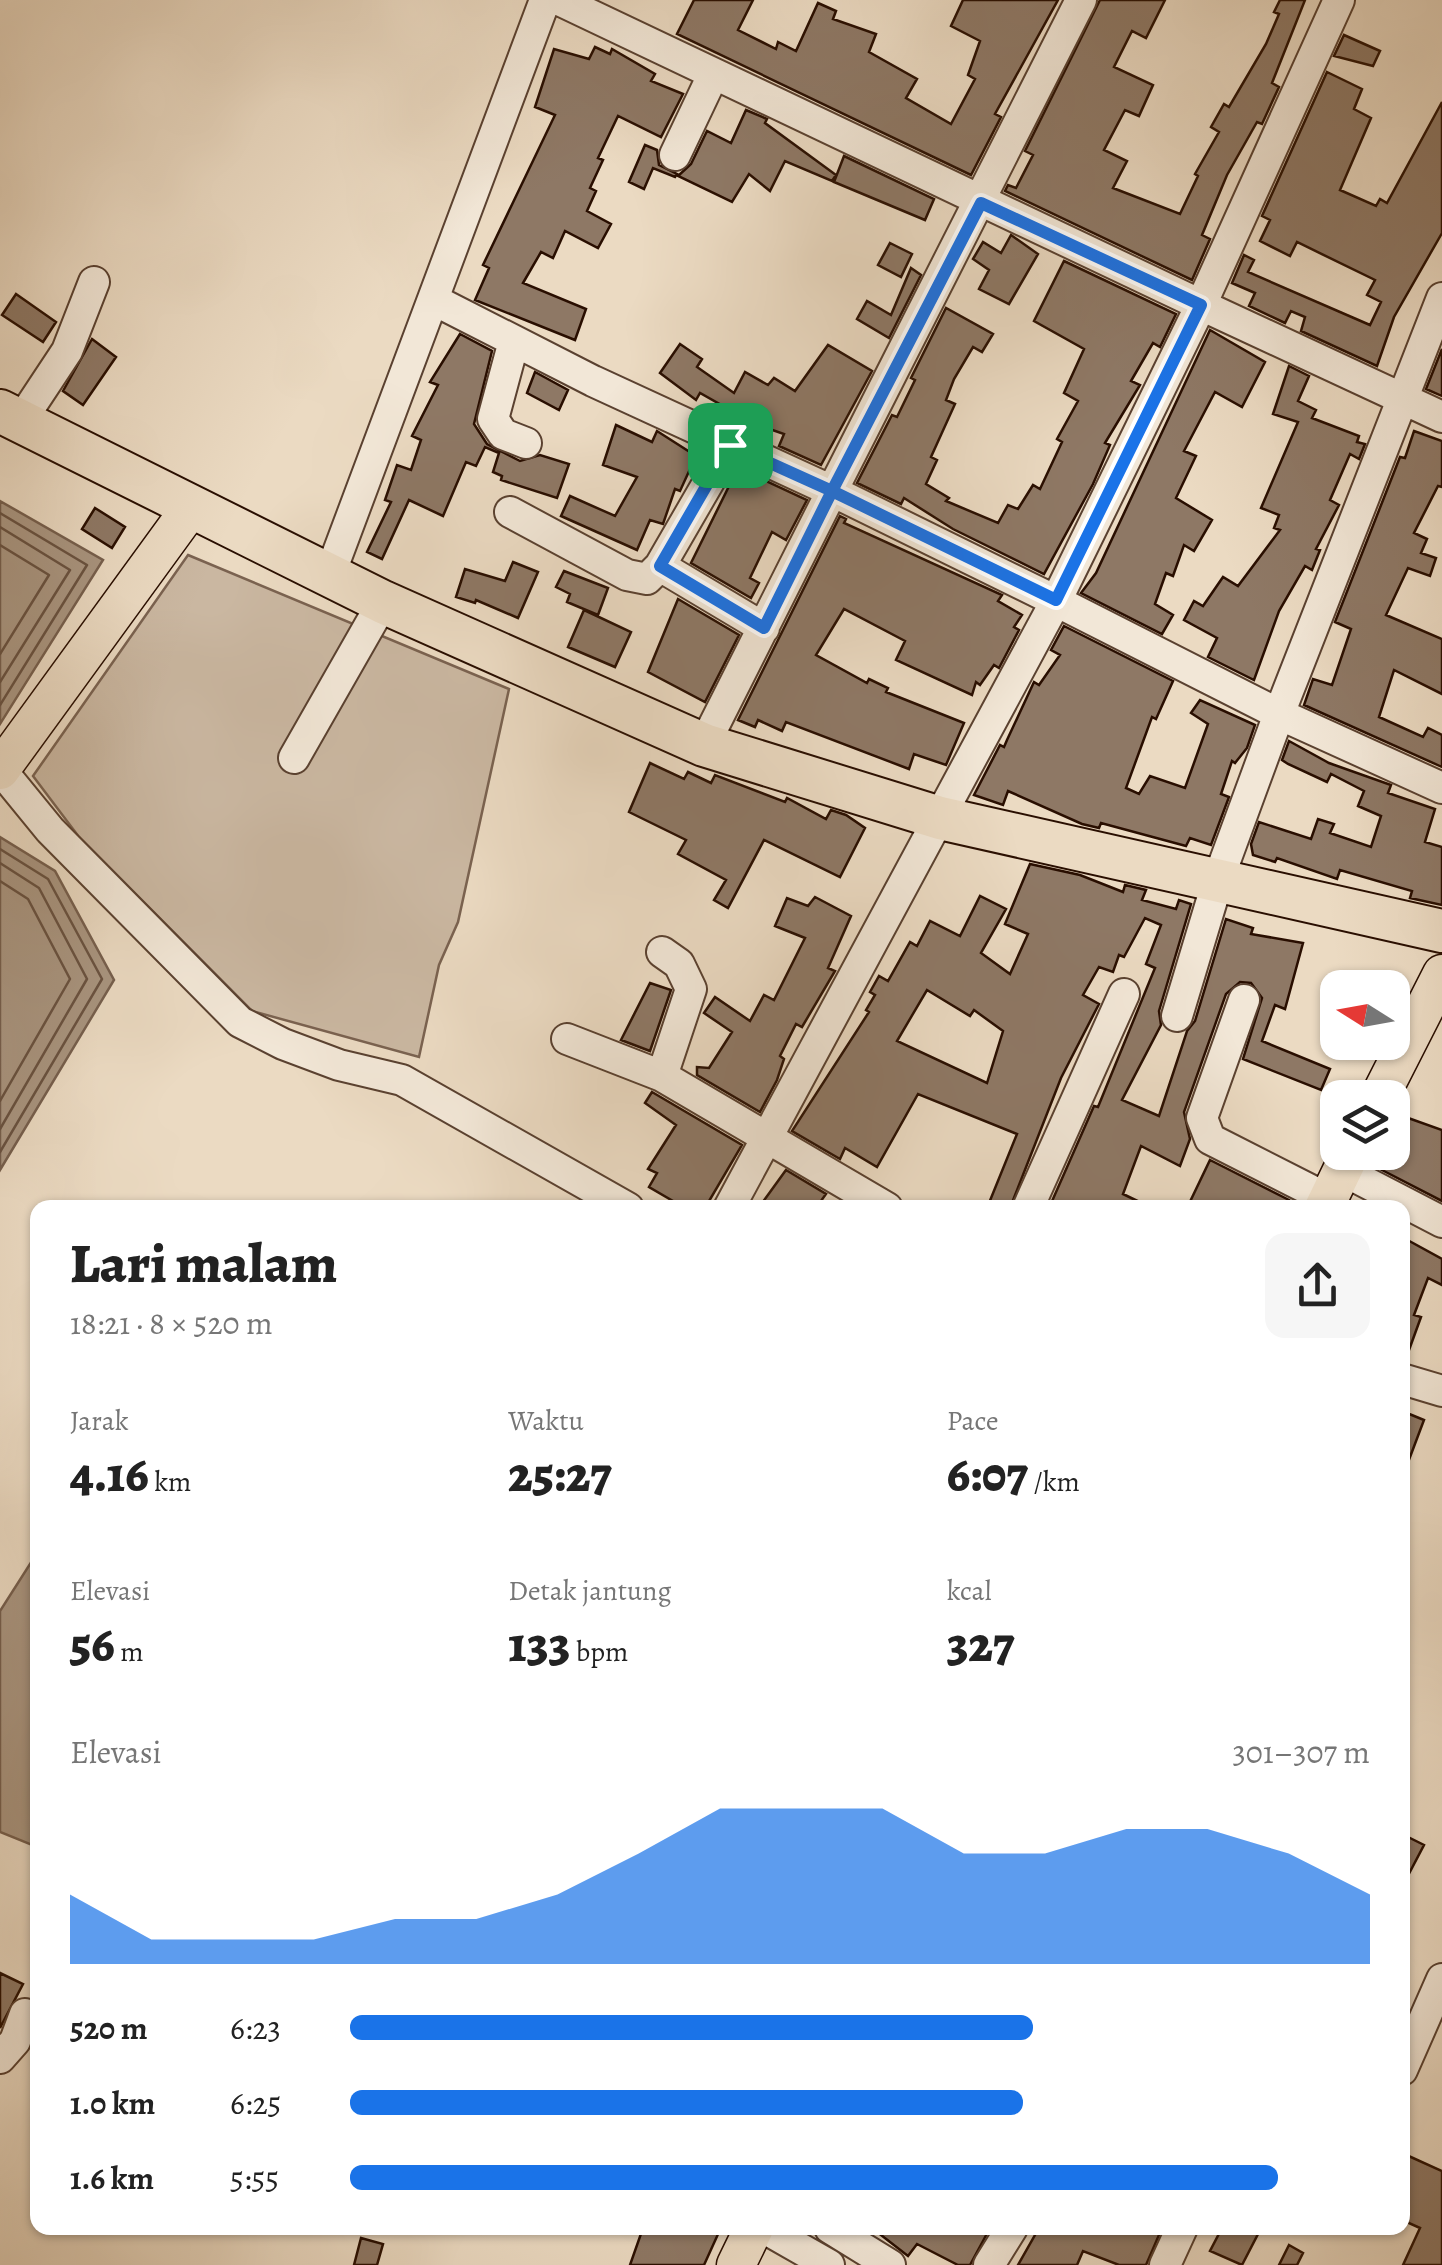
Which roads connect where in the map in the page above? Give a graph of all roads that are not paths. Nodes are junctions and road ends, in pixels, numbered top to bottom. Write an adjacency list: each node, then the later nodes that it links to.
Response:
1 (545, 0): 10 (street)
2 (559, 0): 5 (street)
3 (1081, 0): 7 (street)
4 (1339, 0): 11 (street)
5 (712, 75): 6 (street); 7 (street)
6 (674, 154)
7 (981, 203): 11 (street); 18 (street)
8 (94, 282): 14 (street)
9 (1442, 298): 13 (street)
10 (434, 300): 12 (street); 22 (street)
11 (1201, 305): 13 (street); 23 (street)
12 (514, 341): 16 (street); 17 (street)
13 (1400, 399): 15 (street); 26 (street)
14 (10, 416): 19 (highway)
15 (1442, 417)
16 (526, 443)
17 (730, 445): 18 (street); 21 (street)
18 (832, 491): 23 (street); 25 (street)
19 (190, 508): 22 (highway); 29 (main road)
20 (510, 512): 21 (street)
21 (660, 566): 25 (street)
22 (330, 574): 24 (highway)
23 (1056, 600): 26 (street); 31 (street)
24 (382, 602): 27 (highway); 28 (street)
25 (764, 628): 27 (street)
26 (1278, 714): 30 (street); 32 (street)
27 (704, 745): 31 (highway)
28 (294, 758)
29 (0, 770): 44 (street)
30 (1442, 788)
31 (940, 818): 32 (highway); 42 (street)
32 (1218, 880): 33 (highway); 38 (street)
33 (1442, 931)
34 (662, 952): 40 (street)
35 (1442, 974): 41 (main road)
36 (1124, 994): 47 (street)
37 (1244, 1000): 43 (street)
38 (1177, 1016)
39 (567, 1039): 40 (street)
40 (662, 1076): 42 (street)
41 (1388, 1080)
42 (766, 1141): 45 (street); 46 (street)
43 (1336, 1182): 48 (street)
44 (614, 1200)
45 (733, 1200)
46 (872, 1200)
47 (1032, 1200)
48 (1384, 1200)
49 (1410, 1210): 50 (street)
50 (1442, 1222)
51 (1410, 1381): 52 (street)
52 (1442, 1391)
53 (1442, 1979): 55 (street)
54 (25, 2014): 56 (street)
55 (1410, 2052)
56 (0, 2058)
57 (751, 2235): 62 (main road)
58 (776, 2235): 63 (street)
59 (841, 2235): 64 (street)
60 (1008, 2235): 65 (street)
61 (1179, 2235): 66 (street)
62 (736, 2265)
63 (830, 2265)
64 (890, 2265)
65 (989, 2265)
66 (1164, 2265)

